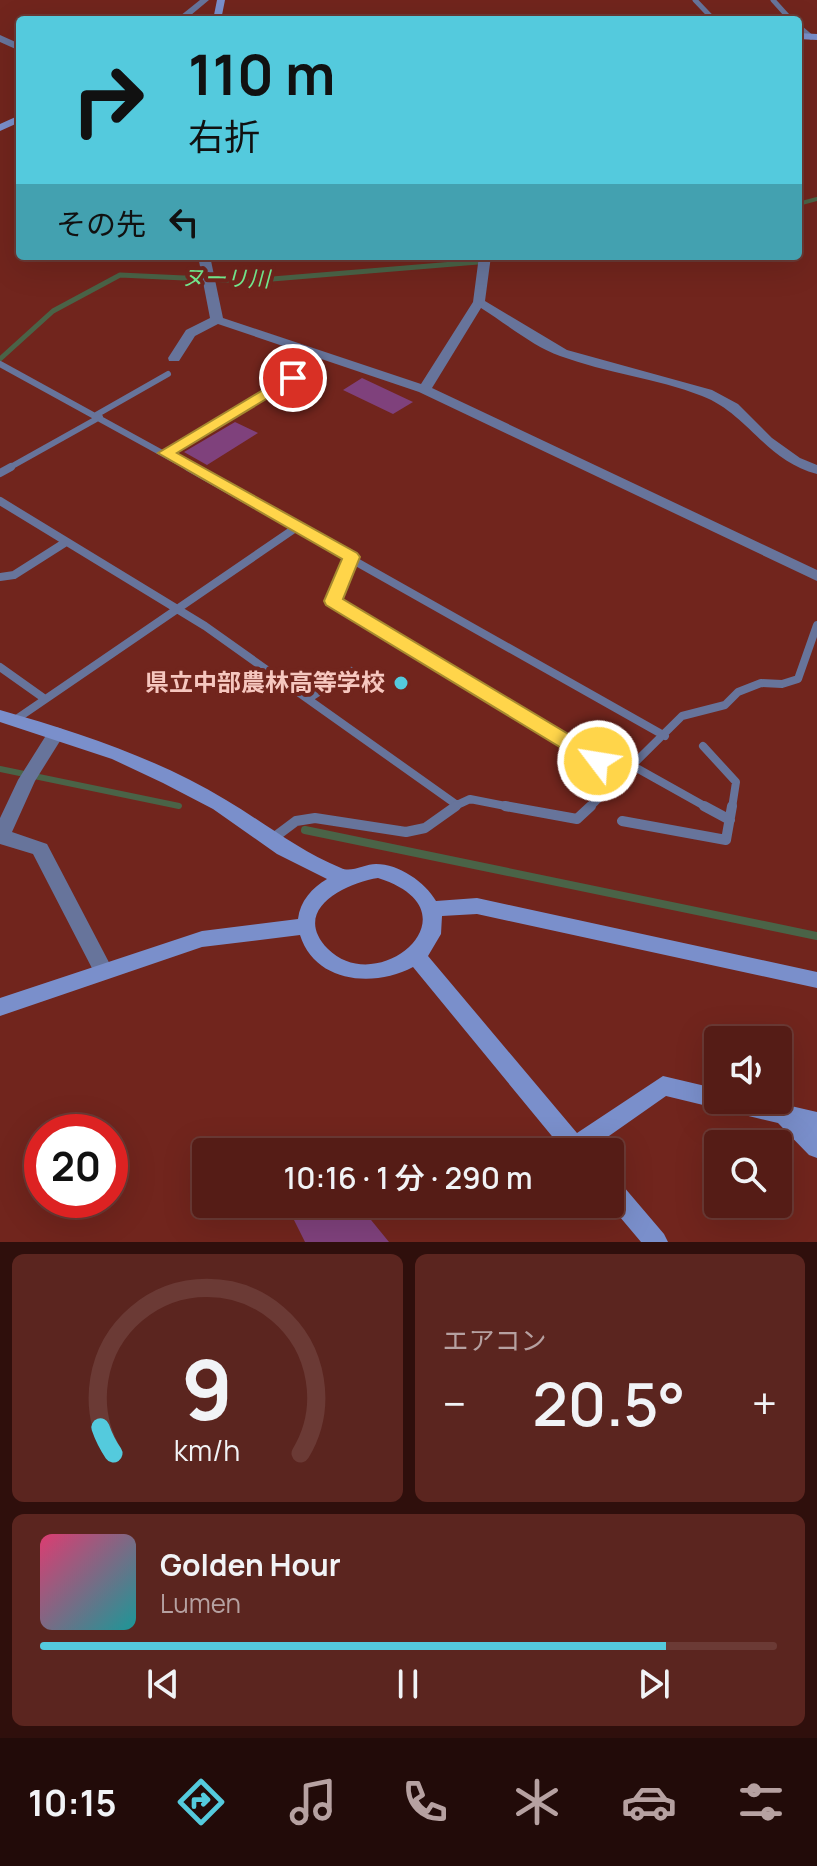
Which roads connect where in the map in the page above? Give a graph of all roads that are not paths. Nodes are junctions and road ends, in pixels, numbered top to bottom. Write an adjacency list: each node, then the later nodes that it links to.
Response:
1 (205, 0): 4 (street)
2 (695, 0): 5 (lane)
3 (773, 0): 6 (lane)
4 (184, 16)
5 (710, 16)
6 (787, 16)
7 (205, 260): 10 (street)
8 (484, 260): 9 (street)
9 (479, 302): 15 (street); 18 (street)
10 (217, 320): 11 (street); 15 (street)
11 (174, 358)
12 (0, 364): 16 (lane)
13 (168, 374): 16 (lane)
14 (293, 378): 17 (lane)
15 (424, 389): 24 (street)
16 (98, 416): 17 (lane); 19 (lane)
17 (166, 453): 21 (lane)
18 (817, 470)
19 (0, 473)
20 (0, 501): 22 (lane)
21 (297, 527): 23 (lane); 26 (lane)
22 (66, 542): 25 (lane); 26 (lane)
23 (351, 557): 34 (lane); 37 (lane)
24 (817, 576)
25 (0, 577)
26 (173, 609): 30 (lane); 31 (lane)
27 (817, 625): 34 (lane)
28 (0, 667): 30 (lane)
29 (351, 671): 31 (lane)
30 (45, 699): 32 (lane)
31 (308, 699): 38 (lane)
32 (8, 718): 33 (street)
33 (56, 733): 41 (street); 42 (street)
34 (665, 736): 36 (lane)
35 (703, 746): 39 (lane)
36 (633, 766): 37 (lane); 39 (lane)
37 (623, 776): 38 (lane)
38 (457, 805): 42 (lane)
39 (730, 820): 40 (lane)
40 (622, 821)
41 (1, 836): 47 (street)
42 (270, 840): 43 (street)
43 (341, 877): 44 (street); 45 (street)
44 (432, 909): 46 (street); 48 (street)
45 (308, 926): 46 (street); 47 (street)
46 (416, 956): 53 (street)
47 (103, 970): 49 (street)
48 (817, 980)
49 (0, 1007)
50 (704, 1095): 54 (street)
51 (784, 1114): 52 (street); 55 (street)
52 (817, 1122)
53 (568, 1138)
54 (592, 1138)
55 (817, 1148)
56 (624, 1204): 57 (street)
57 (656, 1242)

